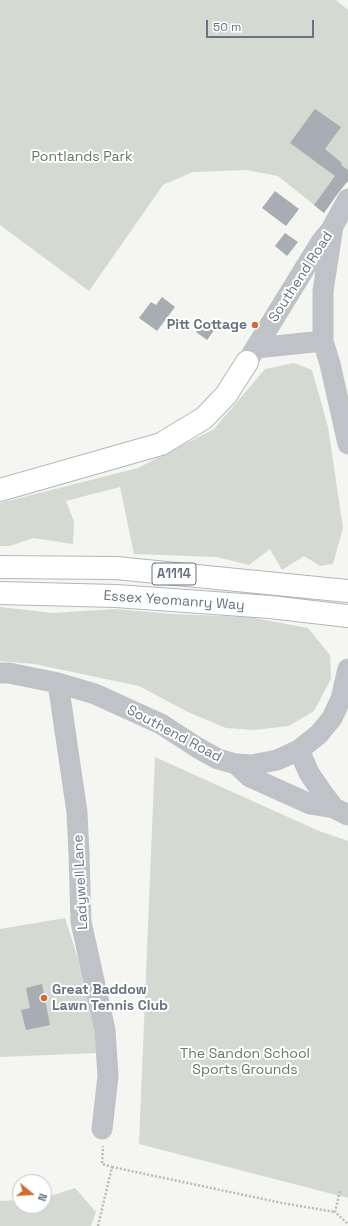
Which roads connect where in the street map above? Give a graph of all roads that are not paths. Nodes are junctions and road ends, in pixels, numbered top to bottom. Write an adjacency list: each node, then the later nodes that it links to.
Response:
1 (348, 199): 2 (street)
2 (333, 226): 3 (street); 4 (street, Southend Road)
3 (323, 341): 4 (street, Southend Road); 5 (street)
4 (252, 355): 6 (main road)
5 (348, 444)
6 (0, 490)
7 (0, 567): 8 (main road, Essex Yeomanry Way / A1114)
8 (348, 592)
9 (0, 593): 10 (main road, Essex Yeomanry Way / A1114)
10 (348, 616)
11 (348, 668): 14 (street, Southend Road)
12 (0, 673): 13 (street, Southend Road)
13 (58, 682): 15 (street, Southend Road); 17 (street, Ladywell Lane)
14 (299, 750): 15 (street, Southend Road); 16 (street)
15 (236, 764): 16 (street)
16 (341, 812)
17 (102, 1129)

